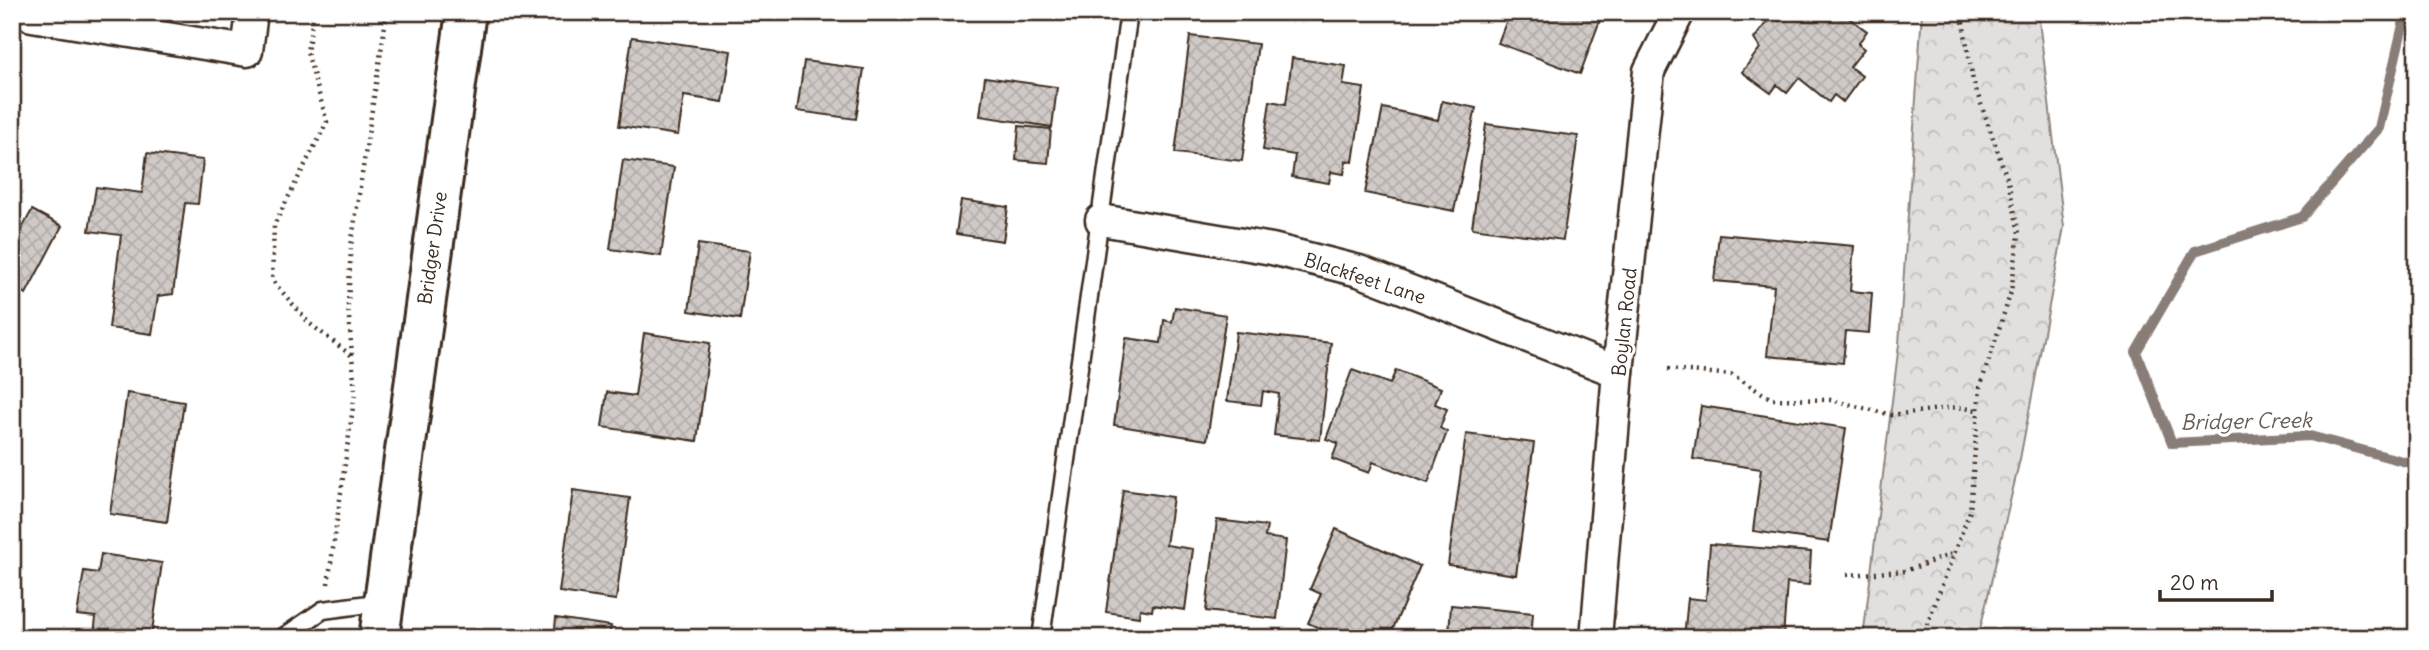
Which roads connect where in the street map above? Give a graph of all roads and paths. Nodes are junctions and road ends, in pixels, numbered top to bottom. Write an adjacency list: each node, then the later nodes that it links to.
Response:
1 (27, 12): 2 (street)
2 (252, 12)
3 (314, 12): 10 (path)
4 (387, 12): 10 (path)
5 (466, 12): 17 (main road, Bridger Drive)
6 (1129, 12): 9 (lane)
7 (1679, 12): 12 (street, Boylan Road)
8 (1963, 12): 13 (path)
9 (1101, 220): 12 (street, Blackfeet Lane); 19 (lane)
10 (352, 356): 16 (path)
11 (1668, 369): 13 (path)
12 (1619, 372): 20 (street, Boylan Road)
13 (1977, 410): 14 (path)
14 (1956, 552): 15 (path); 21 (path)
15 (1847, 575)
16 (323, 610): 17 (lane); 18 (lane)
17 (382, 620)
18 (282, 638)
19 (1041, 638)
20 (1596, 638)
21 (1922, 638)

